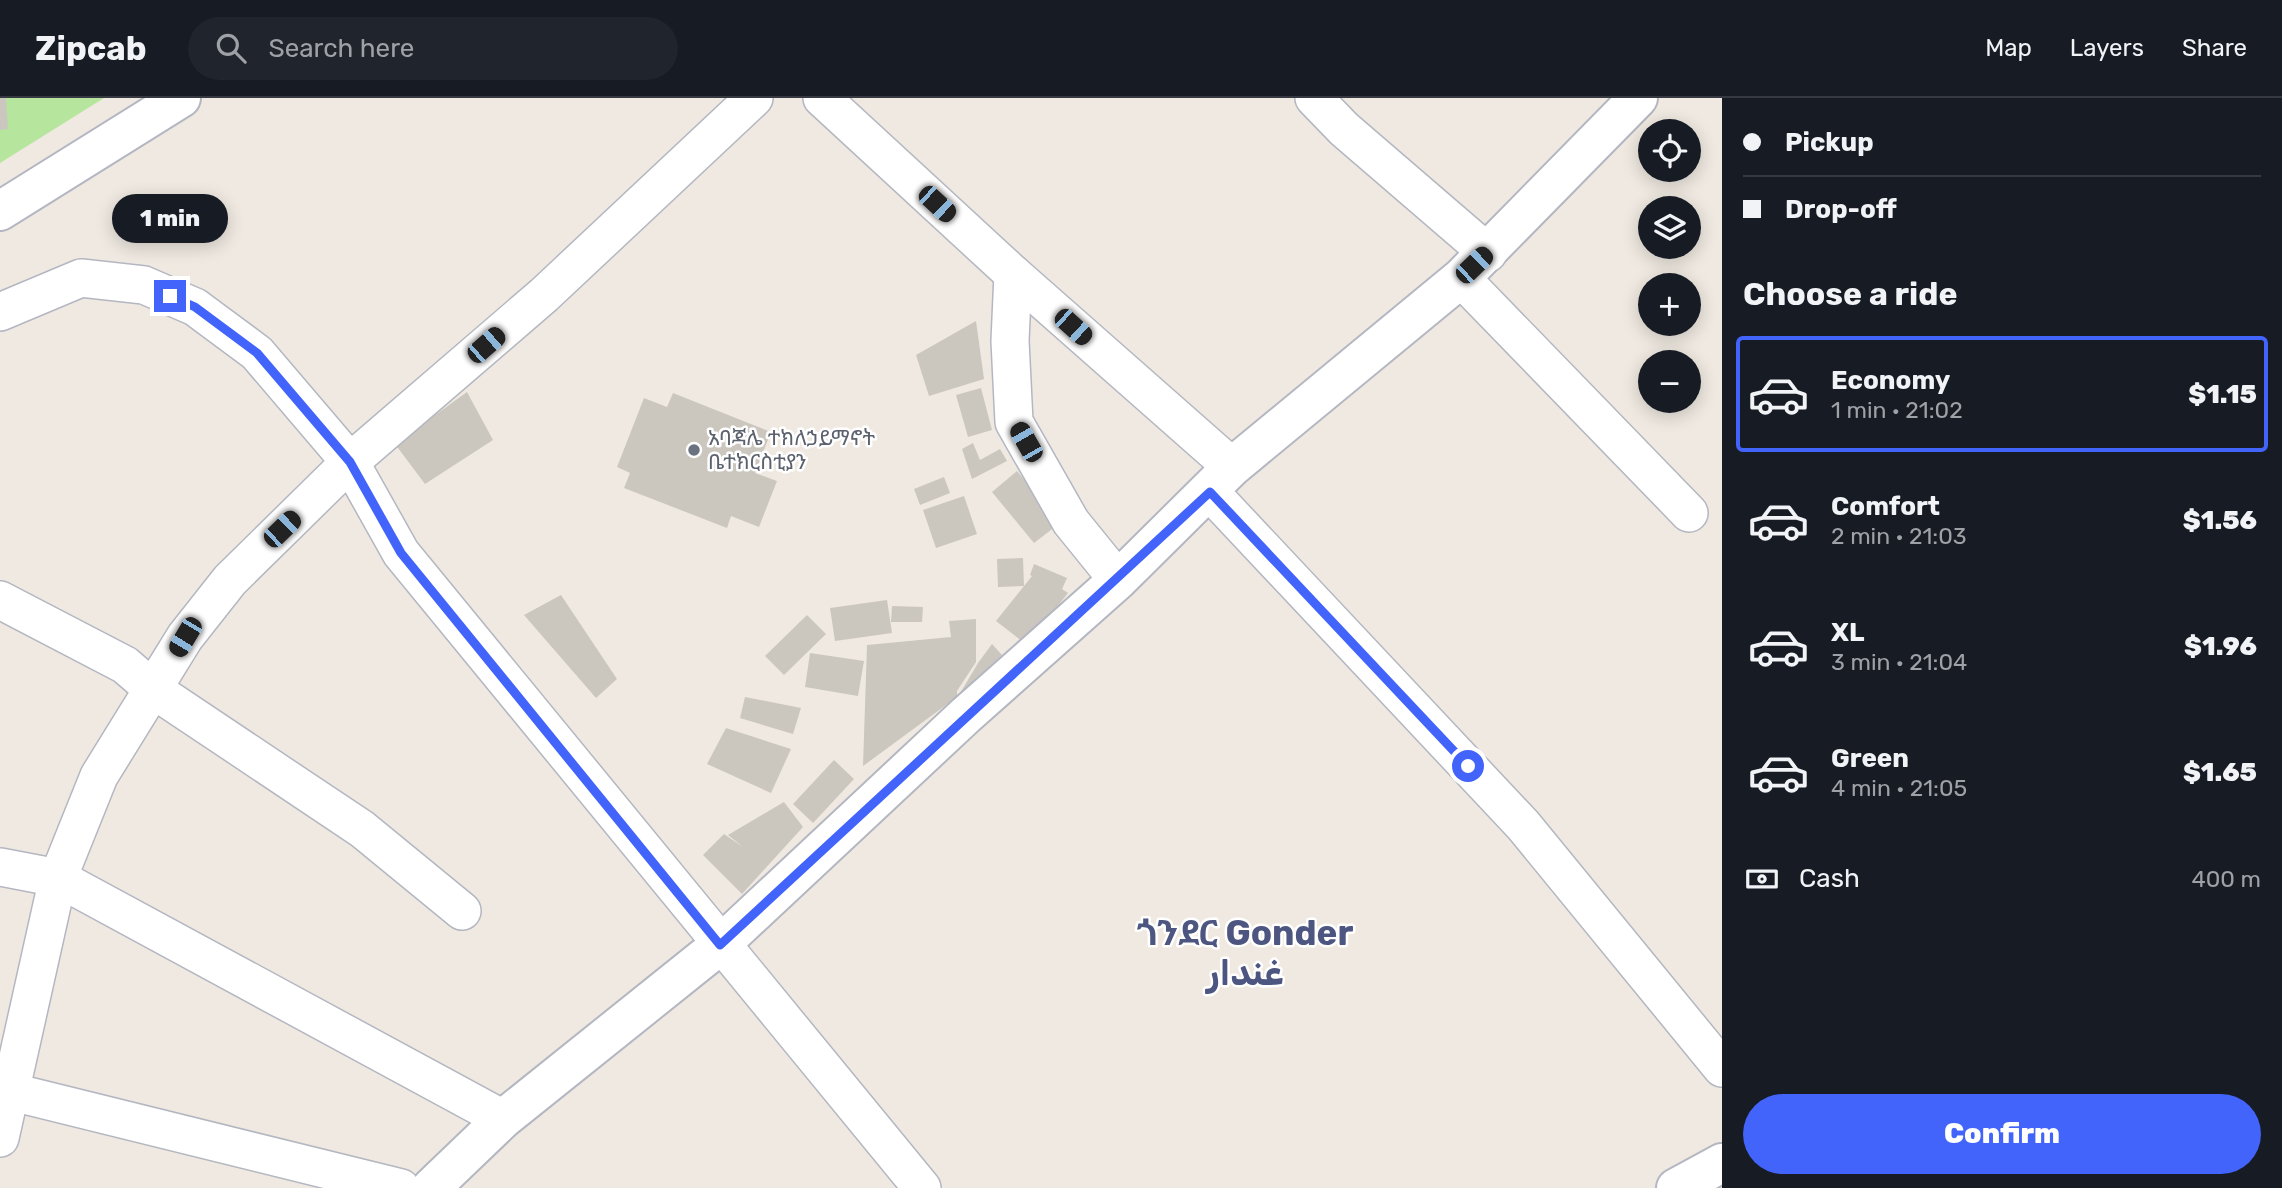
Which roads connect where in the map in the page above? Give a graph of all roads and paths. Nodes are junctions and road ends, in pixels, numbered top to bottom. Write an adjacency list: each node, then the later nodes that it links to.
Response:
1 (181, 98): 6 (street)
2 (754, 98): 10 (street)
3 (822, 98): 8 (street)
4 (1314, 98): 7 (street)
5 (1638, 98): 7 (street)
6 (0, 211)
7 (1474, 266): 11 (street); 12 (street)
8 (1013, 274): 11 (street); 13 (street)
9 (0, 312): 10 (street)
10 (350, 462): 15 (street); 19 (street)
11 (1221, 480): 13 (street); 20 (street)
12 (1689, 513)
13 (1118, 580): 19 (street)
14 (0, 600): 15 (street)
15 (153, 690): 17 (street); 18 (street)
16 (0, 867): 17 (street)
17 (58, 878): 21 (street); 22 (street)
18 (462, 911)
19 (720, 945): 22 (street); 27 (street)
20 (1722, 1068)
21 (5, 1090): 23 (street); 25 (street)
22 (503, 1119): 26 (street)
23 (0, 1138)
24 (1722, 1163): 28 (street)
25 (401, 1188)
26 (431, 1188)
27 (922, 1188)
28 (1676, 1188)

